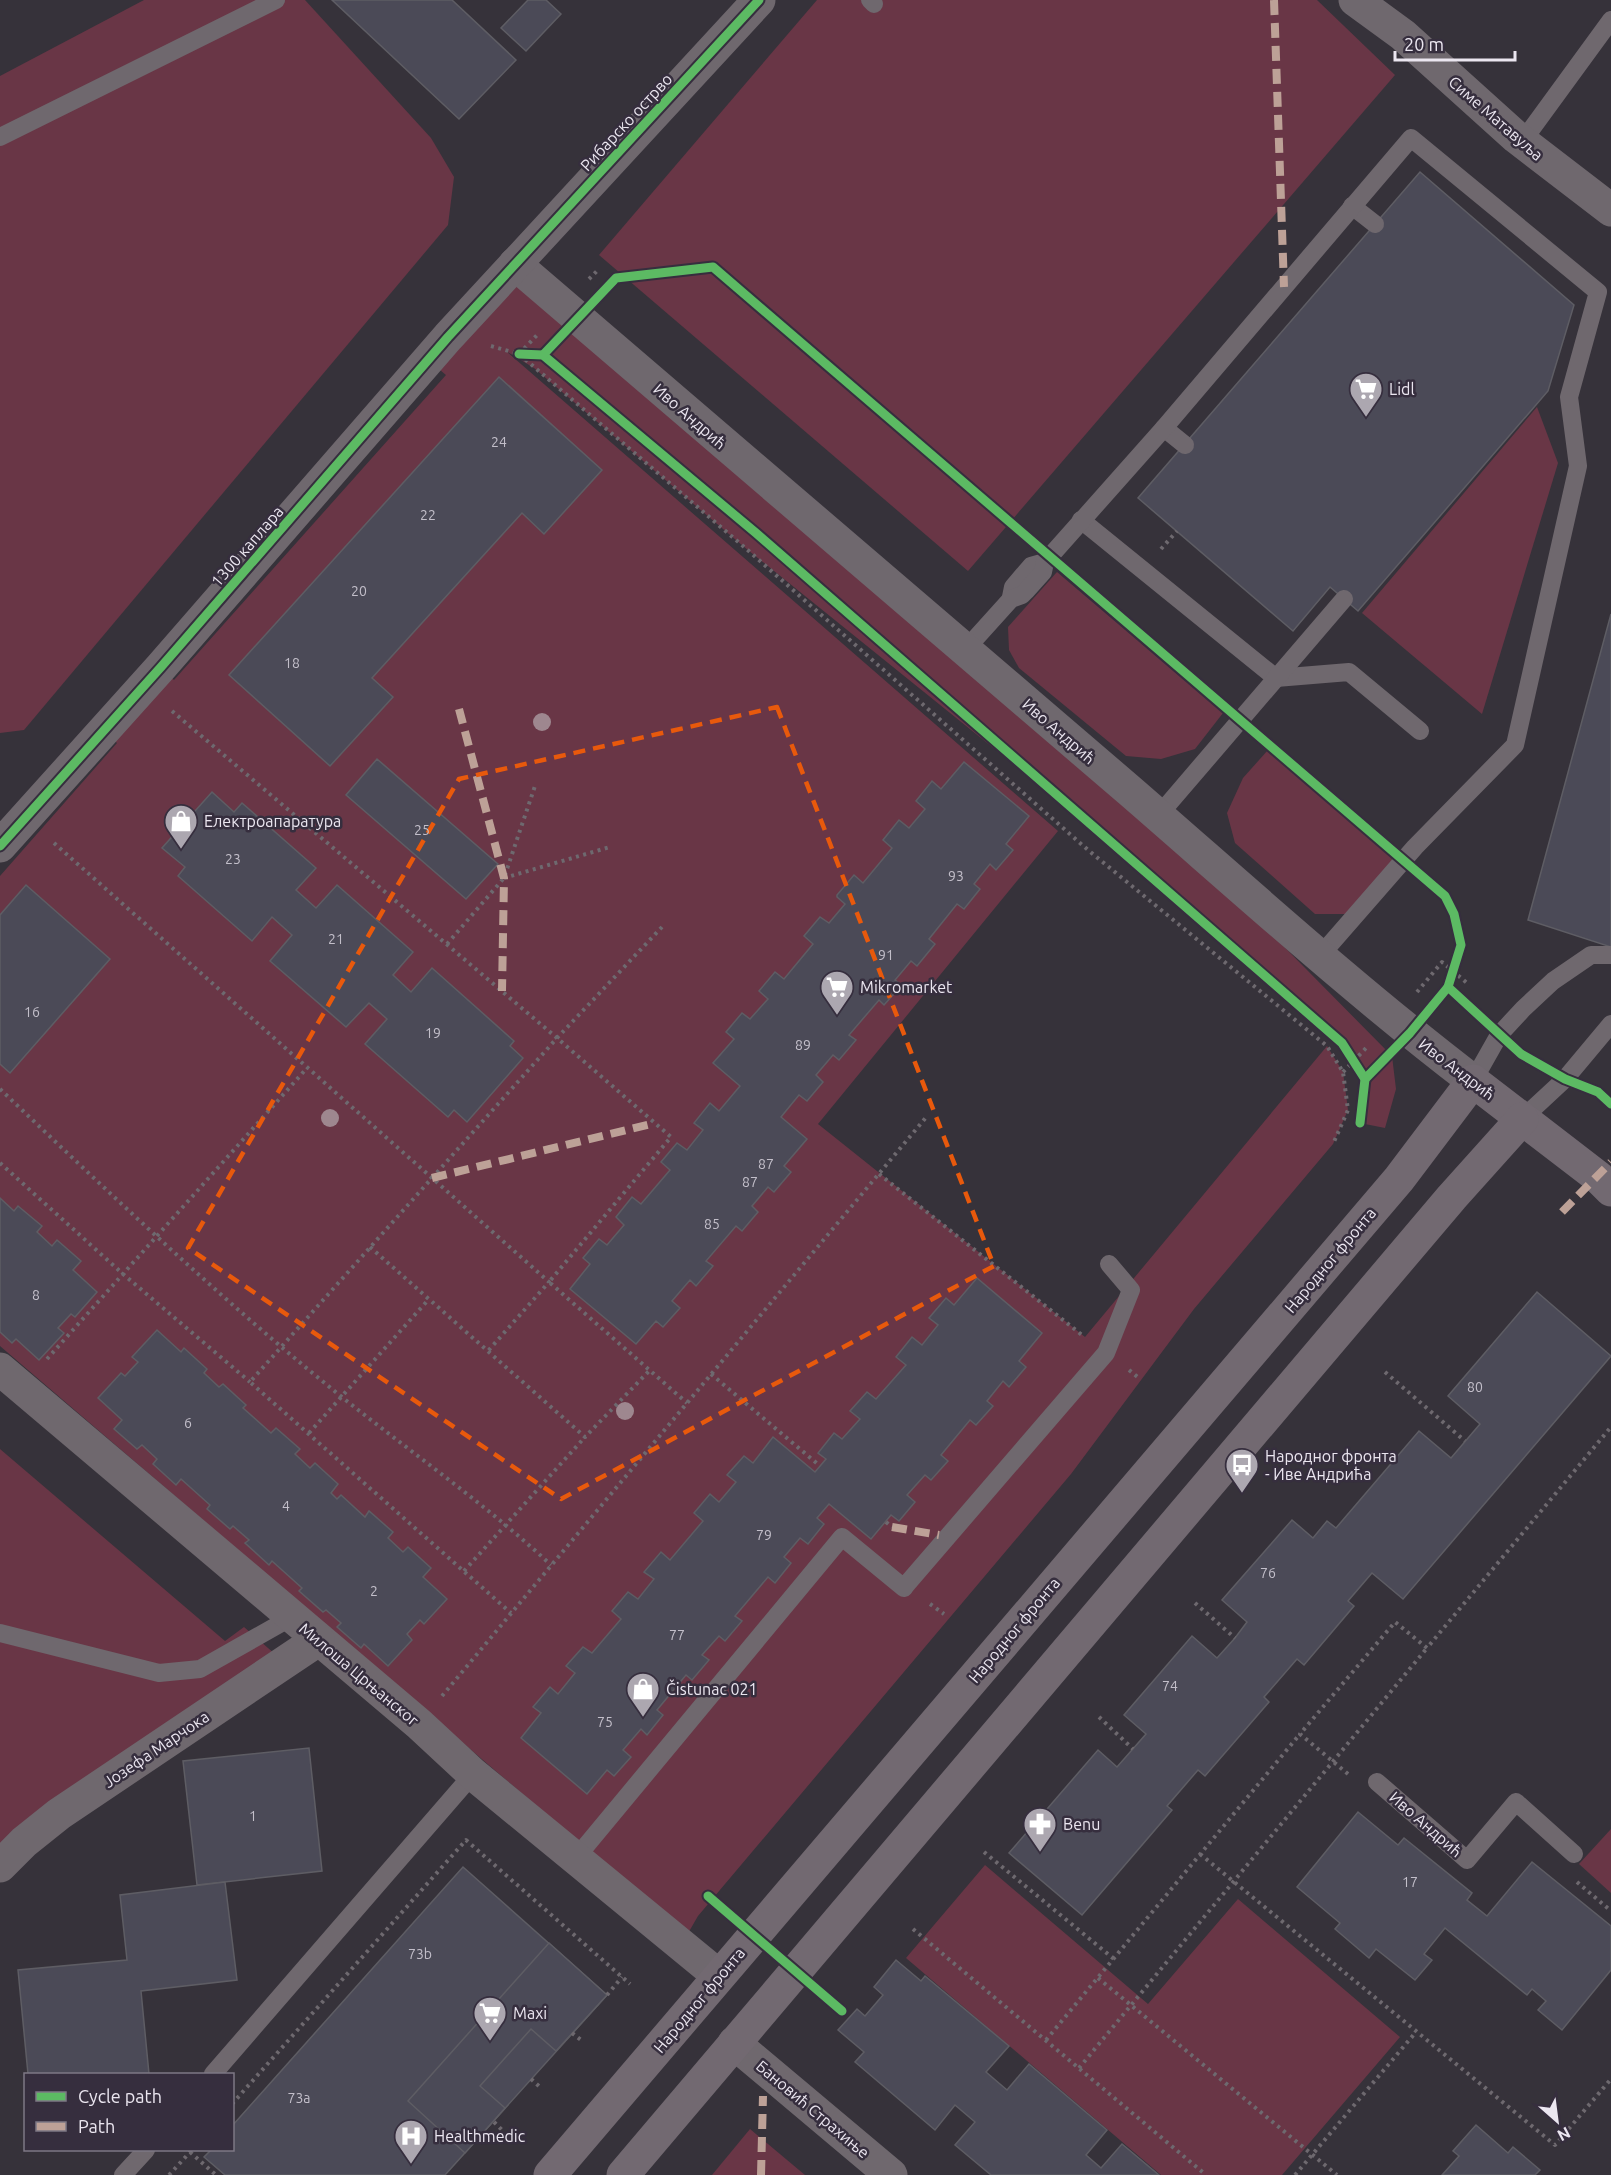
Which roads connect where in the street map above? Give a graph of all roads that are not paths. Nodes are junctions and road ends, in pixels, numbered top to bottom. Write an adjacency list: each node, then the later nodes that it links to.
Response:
1 (276, 0): 5 (lane)
2 (759, 0): 10 (street, Рибарско острво)
3 (1355, 0): 6 (street, Симе Матавуља)
4 (1611, 20): 6 (lane)
5 (0, 137)
6 (1522, 142): 8 (street, Симе Матавуља)
7 (1352, 206): 9 (lane); 11 (lane); 21 (lane)
8 (1611, 210)
9 (1375, 224)
10 (515, 264): 15 (street, Иво Андрић); 19 (street, 1300 каплара)
11 (1164, 428): 12 (lane); 13 (lane)
12 (1185, 445)
13 (1081, 520): 15 (lane); 16 (lane)
14 (1344, 599): 16 (lane)
15 (964, 650): 18 (street, Иво Андрић)
16 (1276, 678): 17 (lane); 18 (lane)
17 (1420, 731)
18 (1158, 816): 21 (street, Иво Андрић)
19 (0, 846)
20 (1611, 955): 23 (lane)
21 (1319, 957): 23 (street, Иво Андрић)
22 (1611, 1024): 24 (lane)
23 (1473, 1081): 24 (street, Иво Андрић); 36 (street, Народног фронта)
24 (1522, 1119): 25 (street, Иво Андрић); 37 (street)
25 (1611, 1190)
26 (1109, 1264): 34 (lane)
27 (0, 1369): 28 (street, Милоша Црњанског)
28 (292, 1617): 29 (lane); 30 (street, Милоша Црњанског)
29 (0, 1633)
30 (318, 1641): 31 (street, Милоша Црњанског); 35 (street, Јозефа Марчока)
31 (473, 1774): 34 (street, Милоша Црњанског); 38 (lane)
32 (1377, 1782): 33 (lane, Иво Андрић)
33 (1574, 1854)
34 (575, 1859): 36 (street, Милоша Црњанског)
35 (0, 1866)
36 (719, 1976): 41 (street, Народног фронта)
37 (734, 2043): 42 (street); 43 (street, Бановић Страхиње)
38 (214, 2073)
39 (145, 2151): 40 (lane)
40 (123, 2175)
41 (550, 2175)
42 (622, 2175)
43 (891, 2175)

